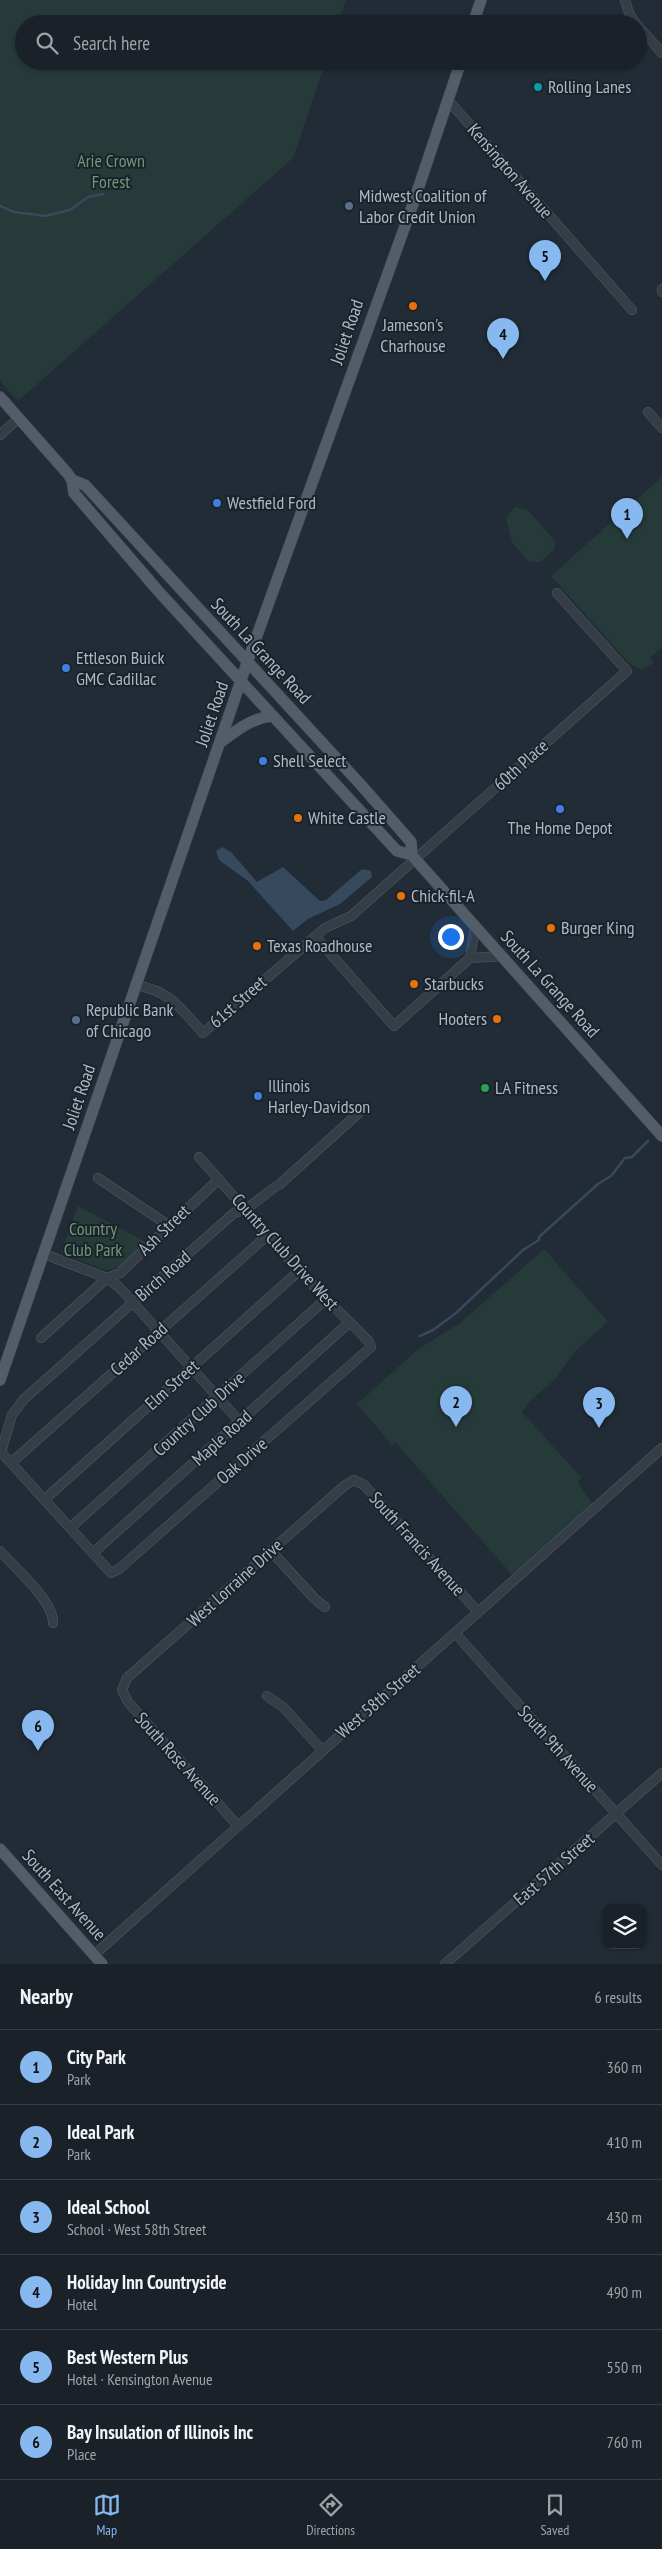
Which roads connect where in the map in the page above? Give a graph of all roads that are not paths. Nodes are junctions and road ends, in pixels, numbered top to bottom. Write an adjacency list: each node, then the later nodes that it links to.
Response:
1 (481, 0): 3 (main road)
2 (625, 0): 4 (street)
3 (476, 15)
4 (630, 15)
5 (647, 36): 6 (street)
6 (662, 53)
7 (458, 70): 8 (main road, Joliet Road)
8 (448, 100): 9 (street, Kensington Avenue); 17 (main road, Joliet Road)
9 (632, 310)
10 (0, 397): 12 (main road, South La Grange Road)
11 (648, 412): 13 (street)
12 (19, 418): 14 (street); 15 (main road, South La Grange Road)
13 (662, 428)
14 (0, 435)
15 (72, 480): 17 (main road, South La Grange Road); 18 (main road, South La Grange Road)
16 (557, 593): 21 (street, 60th Place)
17 (247, 663): 18 (main road, Joliet Road); 21 (main road, South La Grange Road)
18 (242, 681): 19 (main road, South La Grange Road); 20 (main road, Joliet Road)
19 (272, 716): 20 (main road); 21 (main road, South La Grange Road)
20 (222, 742): 26 (main road, Joliet Road)
21 (414, 858): 22 (main road, South La Grange Road); 23 (street, 61st Street)
22 (476, 927): 24 (main road, South La Grange Road); 25 (street)
23 (315, 936): 25 (street); 26 (street, 61st Street)
24 (502, 956): 25 (street); 28 (main road, South La Grange Road)
25 (470, 958)
26 (136, 985): 35 (main road, Joliet Road)
27 (361, 1111): 32 (street, Birch Road)
28 (662, 1136)
29 (199, 1157): 31 (street, Country Club Drive West)
30 (98, 1178): 33 (street)
31 (219, 1179): 32 (street, Country Club Drive West); 33 (street, Ash Street)
32 (246, 1210): 34 (street, Country Club Drive West); 39 (street, Birch Road)
33 (168, 1226): 37 (street, Ash Street)
34 (268, 1235): 36 (street, Country Club Drive West); 41 (street, Cedar Road)
35 (44, 1254): 37 (street); 45 (main road, Joliet Road)
36 (300, 1270): 38 (street, Country Club Drive West); 44 (street, Elm Street)
37 (107, 1278): 39 (street); 42 (street, Ash Street)
38 (326, 1299): 40 (street, Country Club Drive West); 46 (street, Country Club Drive)
39 (133, 1302): 41 (street); 49 (street, Birch Road)
40 (350, 1322): 43 (street, Country Club Drive West); 47 (street, Maple Road)
41 (159, 1331): 44 (street); 49 (street, Cedar Road)
42 (40, 1338)
43 (371, 1348): 55 (street, Oak Drive)
44 (192, 1368): 46 (street); 51 (street, Elm Street)
45 (0, 1380)
46 (218, 1398): 47 (street); 52 (street, Country Club Drive)
47 (240, 1422): 55 (street, Maple Road)
48 (662, 1448): 57 (street, West 58th Street)
49 (11, 1463): 51 (street)
50 (354, 1480): 54 (street, West Lorraine Drive); 57 (street, South Francis Avenue)
51 (44, 1500): 52 (street)
52 (70, 1528): 55 (street)
53 (0, 1551): 58 (street)
54 (270, 1551): 56 (street); 60 (street, West Lorraine Drive)
55 (93, 1553)
56 (325, 1607)
57 (478, 1612): 59 (street, West 58th Street)
58 (53, 1623)
59 (455, 1633): 62 (street, West 58th Street); 64 (street, South 9th Avenue)
60 (122, 1690): 65 (street, South Rose Avenue)
61 (267, 1696): 62 (street)
62 (322, 1750): 65 (street, West 58th Street)
63 (662, 1774): 64 (street, East 57th Street)
64 (616, 1814): 67 (street, South 9th Avenue); 70 (street, East 57th Street)
65 (238, 1826): 68 (street, West 58th Street)
66 (0, 1850): 68 (main road, South East Avenue)
67 (662, 1864)
68 (94, 1954): 69 (main road, South East Avenue)
69 (102, 1964)
70 (445, 1964)

